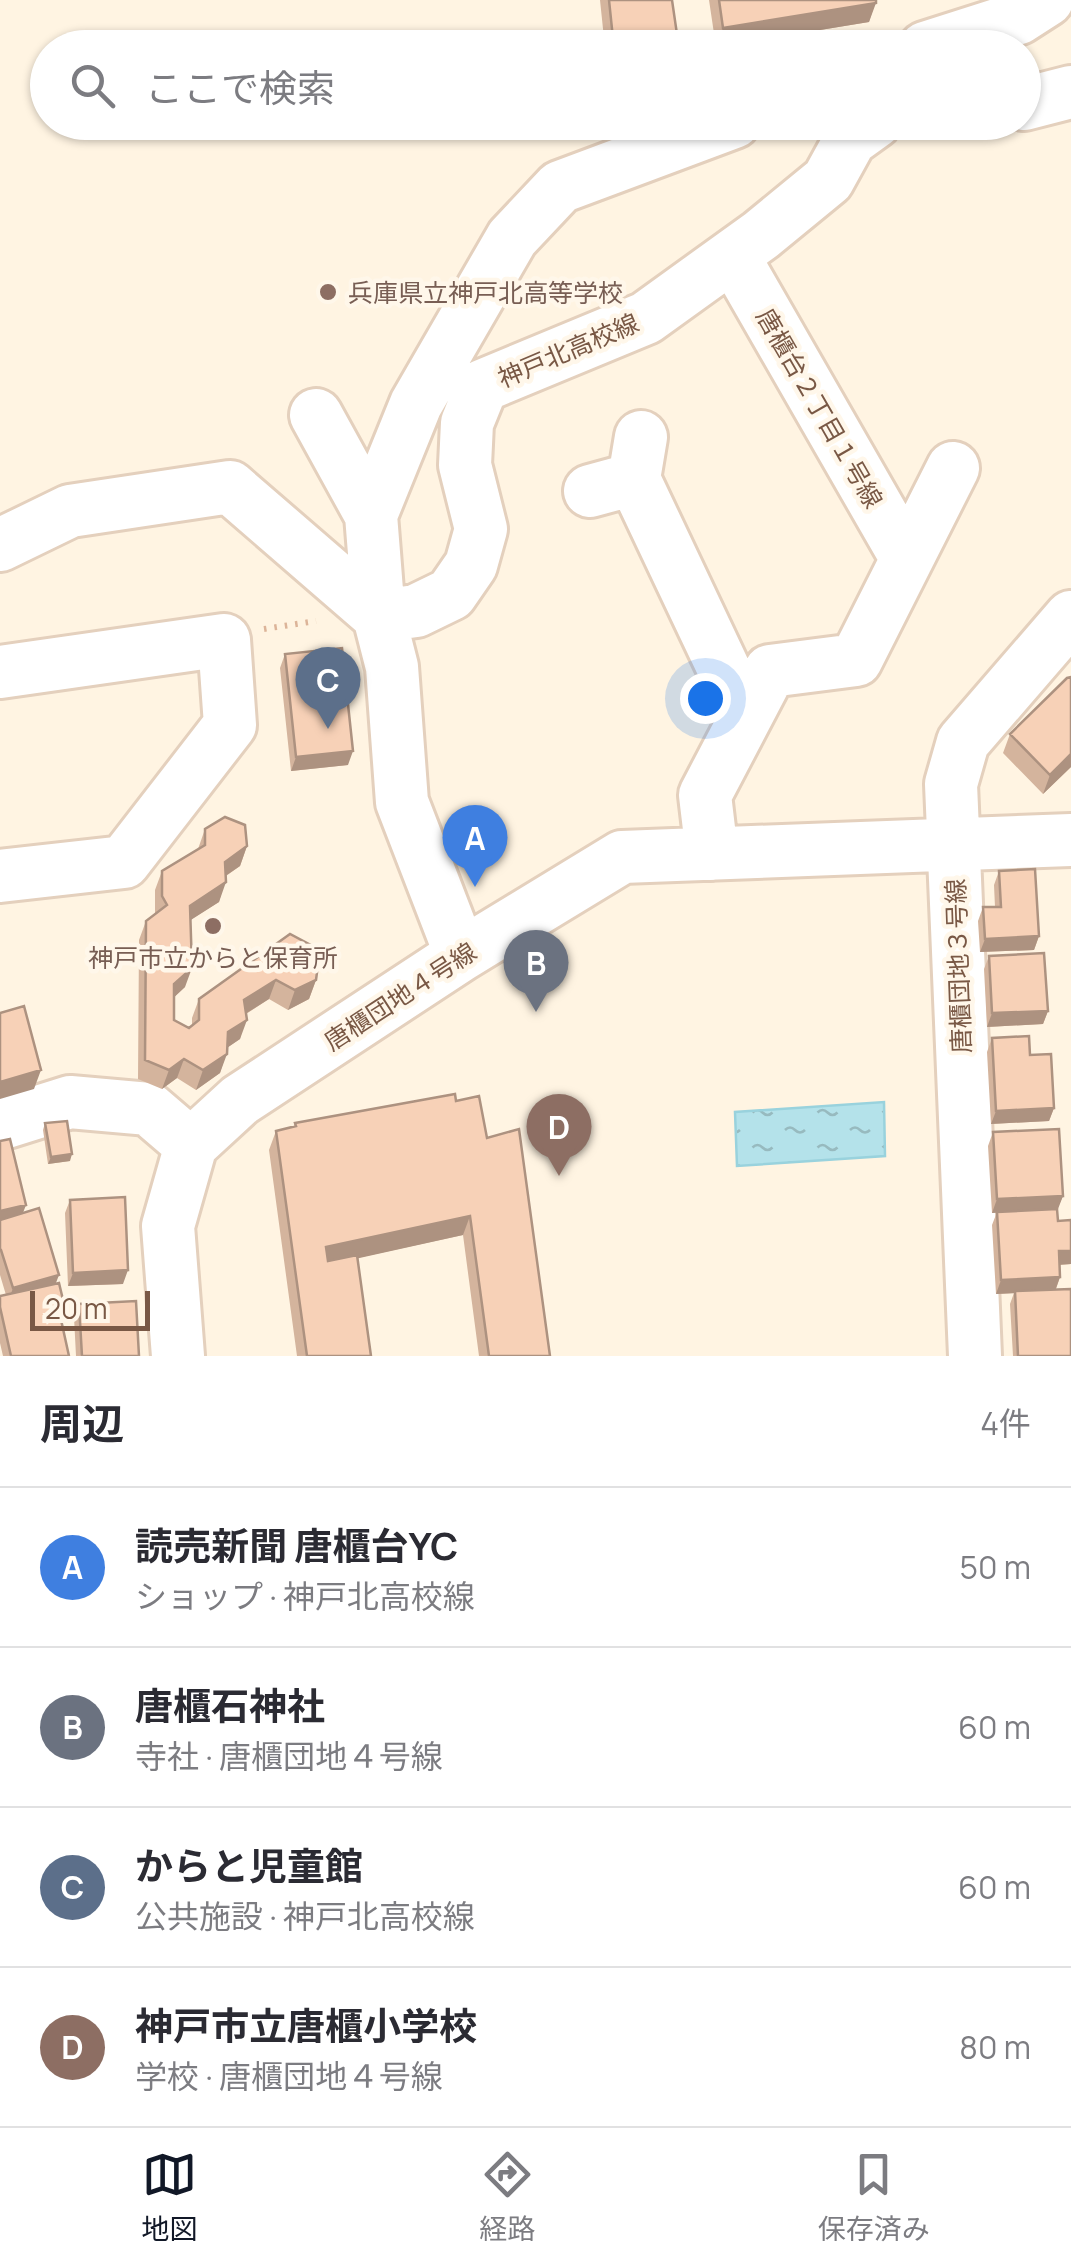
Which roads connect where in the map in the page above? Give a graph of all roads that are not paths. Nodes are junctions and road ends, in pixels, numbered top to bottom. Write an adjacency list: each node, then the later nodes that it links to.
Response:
1 (1047, 0): 2 (street)
2 (981, 30)
3 (1071, 92): 4 (street)
4 (1041, 100)
5 (686, 140): 11 (street)
6 (850, 140): 7 (street, 神戸北高校線)
7 (733, 256): 13 (street, 唐櫃台２丁目１号線); 14 (street, 神戸北高校線)
8 (316, 415): 11 (street)
9 (953, 468): 13 (street)
10 (622, 469): 17 (street)
11 (371, 514): 14 (street)
12 (0, 545): 14 (street)
13 (907, 560): 17 (street)
14 (379, 616): 22 (street)
15 (1071, 617): 19 (street, 唐櫃団地３号線)
16 (0, 672): 21 (street)
17 (746, 716): 20 (street)
18 (1071, 840): 19 (street, 唐櫃団地４号線)
19 (953, 844): 20 (street, 唐櫃団地４号線); 26 (street, 唐櫃団地３号線)
20 (712, 854): 22 (street, 唐櫃団地４号線)
21 (0, 876)
22 (460, 956): 24 (street, 唐櫃団地４号線)
23 (0, 1124): 24 (street)
24 (191, 1145): 25 (street)
25 (178, 1356)
26 (975, 1356)

